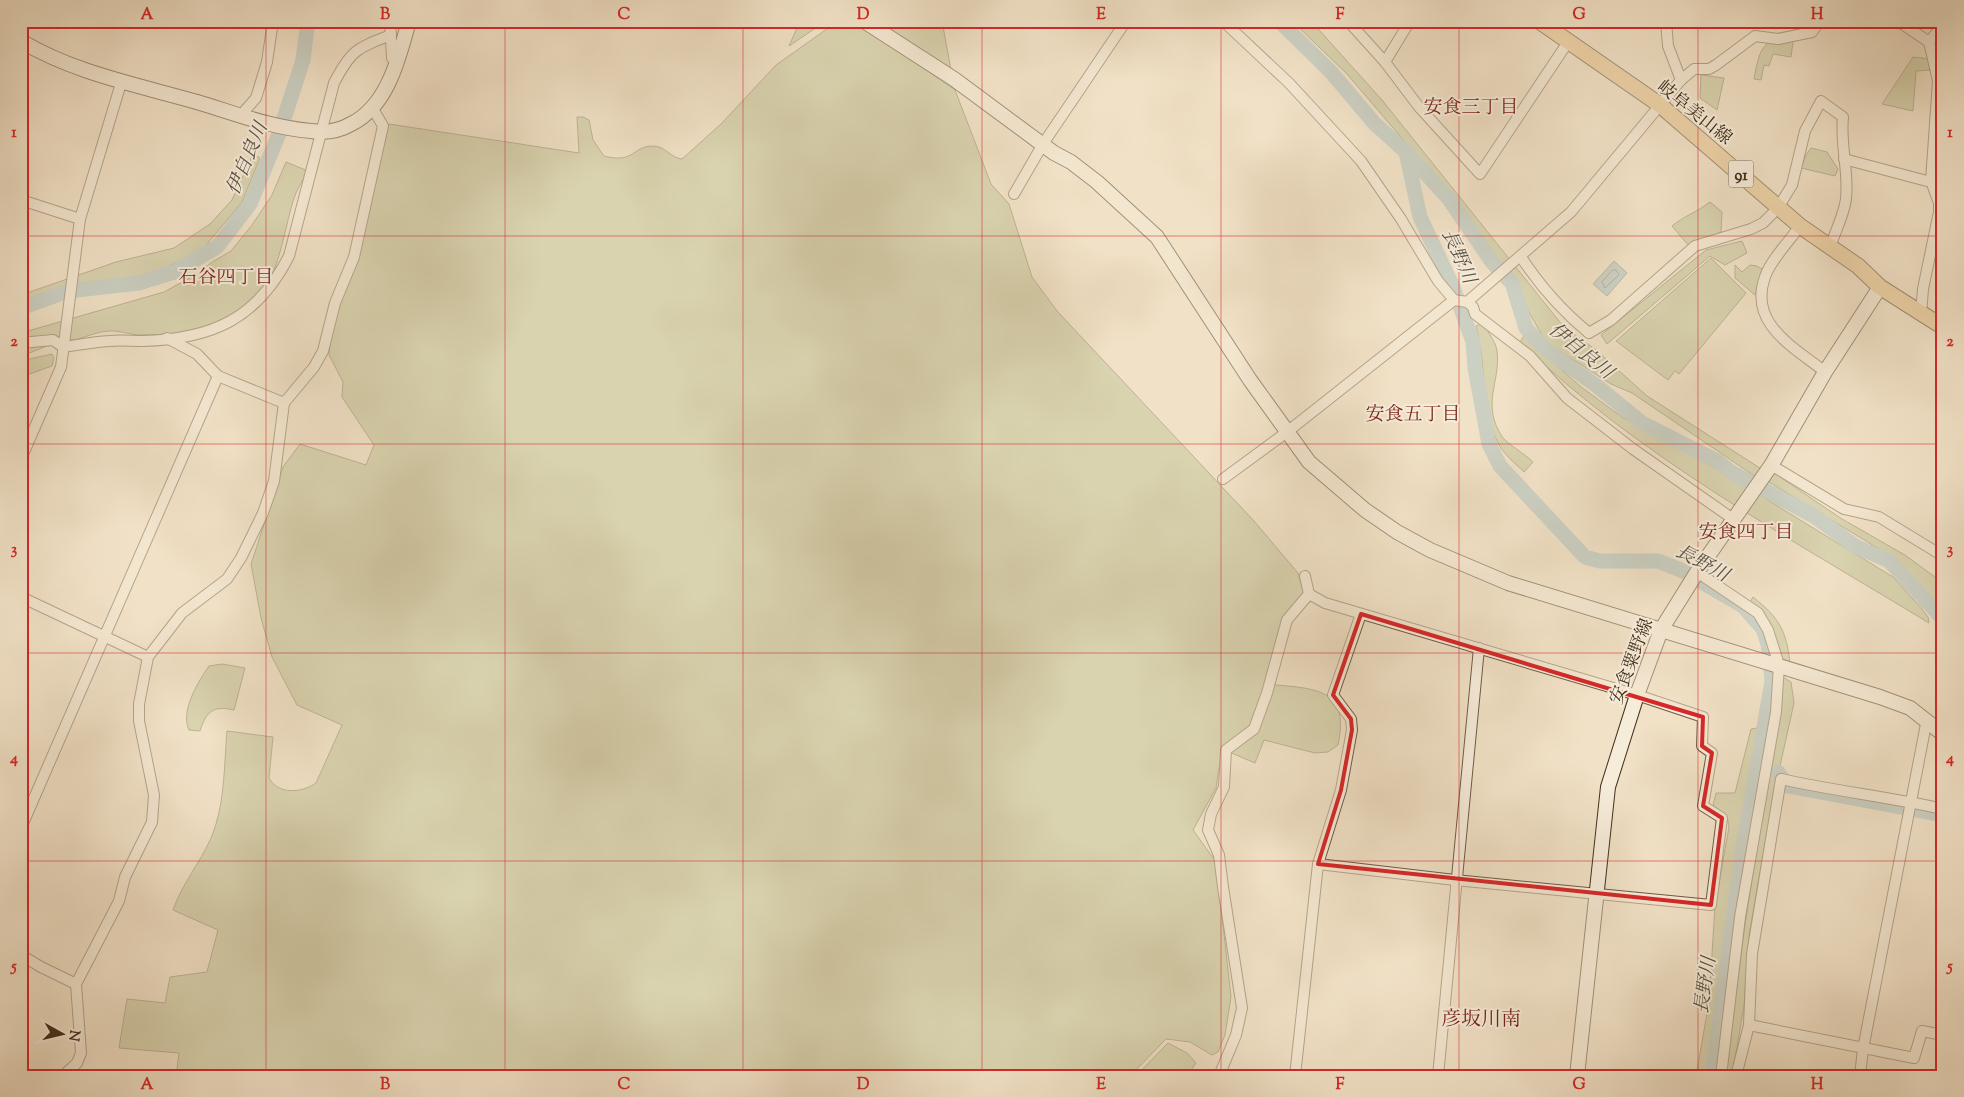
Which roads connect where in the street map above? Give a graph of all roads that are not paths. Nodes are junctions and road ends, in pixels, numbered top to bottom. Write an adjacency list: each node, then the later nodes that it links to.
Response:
1 (273, 21): 24 (street)
2 (390, 21): 14 (street)
3 (409, 21): 19 (street)
4 (864, 21): 26 (street)
5 (1126, 21): 26 (street)
6 (1223, 21): 38 (street)
7 (1348, 21): 18 (street)
8 (1410, 21): 18 (street)
9 (1539, 21): 16 (main road, 岐阜美山線 / 91)
10 (1666, 21): 21 (street)
11 (1820, 21): 21 (street)
12 (1898, 21): 17 (street)
13 (1943, 25): 17 (street)
14 (391, 35): 19 (street); 25 (street)
15 (21, 41): 20 (street)
16 (1568, 42): 18 (street); 22 (main road, 岐阜美山線 / 91)
17 (1929, 42): 28 (street)
18 (1385, 62)
19 (396, 64): 23 (street)
20 (122, 80): 24 (street); 33 (street)
21 (1681, 80): 22 (street)
22 (1660, 105): 32 (main road, 岐阜美山線 / 91); 36 (street)
23 (372, 107): 25 (street); 47 (street)
24 (245, 116): 25 (street)
25 (322, 132): 42 (street)
26 (1048, 148): 30 (street); 48 (street)
27 (1844, 159): 28 (street); 32 (street); 35 (street)
28 (1931, 181): 29 (street); 40 (street)
29 (1943, 182)
30 (1014, 194)
31 (21, 200): 33 (street)
32 (1778, 208): 34 (main road, 岐阜美山線 / 91); 36 (street)
33 (80, 219): 44 (street)
34 (1800, 226): 35 (main road, 岐阜美山線 / 91); 45 (street)
35 (1830, 247): 37 (main road, 岐阜美山線 / 91)
36 (1520, 258): 39 (street)
37 (1880, 287): 40 (main road, 岐阜美山線 / 91); 45 (street, 安食粟野線)
38 (1454, 300): 39 (street); 48 (street)
39 (1470, 300): 52 (street)
40 (1921, 313): 41 (main road, 岐阜美山線 / 91)
41 (1943, 327)
42 (168, 338): 44 (street); 46 (street)
43 (21, 343): 44 (street)
44 (63, 343): 49 (street)
45 (1825, 372): 50 (street, 安食粟野線)
46 (218, 376): 47 (street); 60 (street)
47 (284, 403): 62 (street)
48 (1287, 432): 51 (street); 59 (street)
49 (21, 459)
50 (1774, 466): 52 (street, 安食粟野線); 53 (street)
51 (1223, 479)
52 (1735, 516): 55 (street, 安食粟野線)
53 (1943, 556)
54 (1305, 576): 56 (street)
55 (1694, 577): 59 (street, 安食粟野線); 63 (street)
56 (1309, 594): 58 (street); 79 (street)
57 (21, 598): 60 (street)
58 (1361, 614): 61 (street); 70 (street)
59 (1661, 630): 63 (street); 64 (street, 安食粟野線)
60 (105, 636): 62 (street); 69 (street)
61 (1479, 648): 64 (street); 71 (street)
62 (148, 657): 74 (street)
63 (1777, 665): 65 (street); 83 (street)
64 (1636, 695): 72 (street, 安食粟野線); 72 (street)
65 (1926, 719): 66 (street); 67 (street)
66 (1943, 734)
67 (1910, 806): 68 (street); 75 (street); 77 (street)
68 (1943, 809)
69 (21, 828)
70 (1318, 864): 71 (street); 80 (street)
71 (1455, 880): 72 (street); 81 (street)
72 (1595, 893): 82 (street, 安食粟野線)
73 (21, 955): 74 (street)
74 (76, 984): 78 (street)
75 (1749, 1025): 77 (street); 84 (street)
76 (1943, 1035): 77 (street)
77 (1864, 1049): 85 (street)
78 (63, 1076)
79 (1219, 1076)
80 (1295, 1076)
81 (1438, 1076)
82 (1577, 1076)
83 (1721, 1076)
84 (1736, 1076)
85 (1860, 1076)

